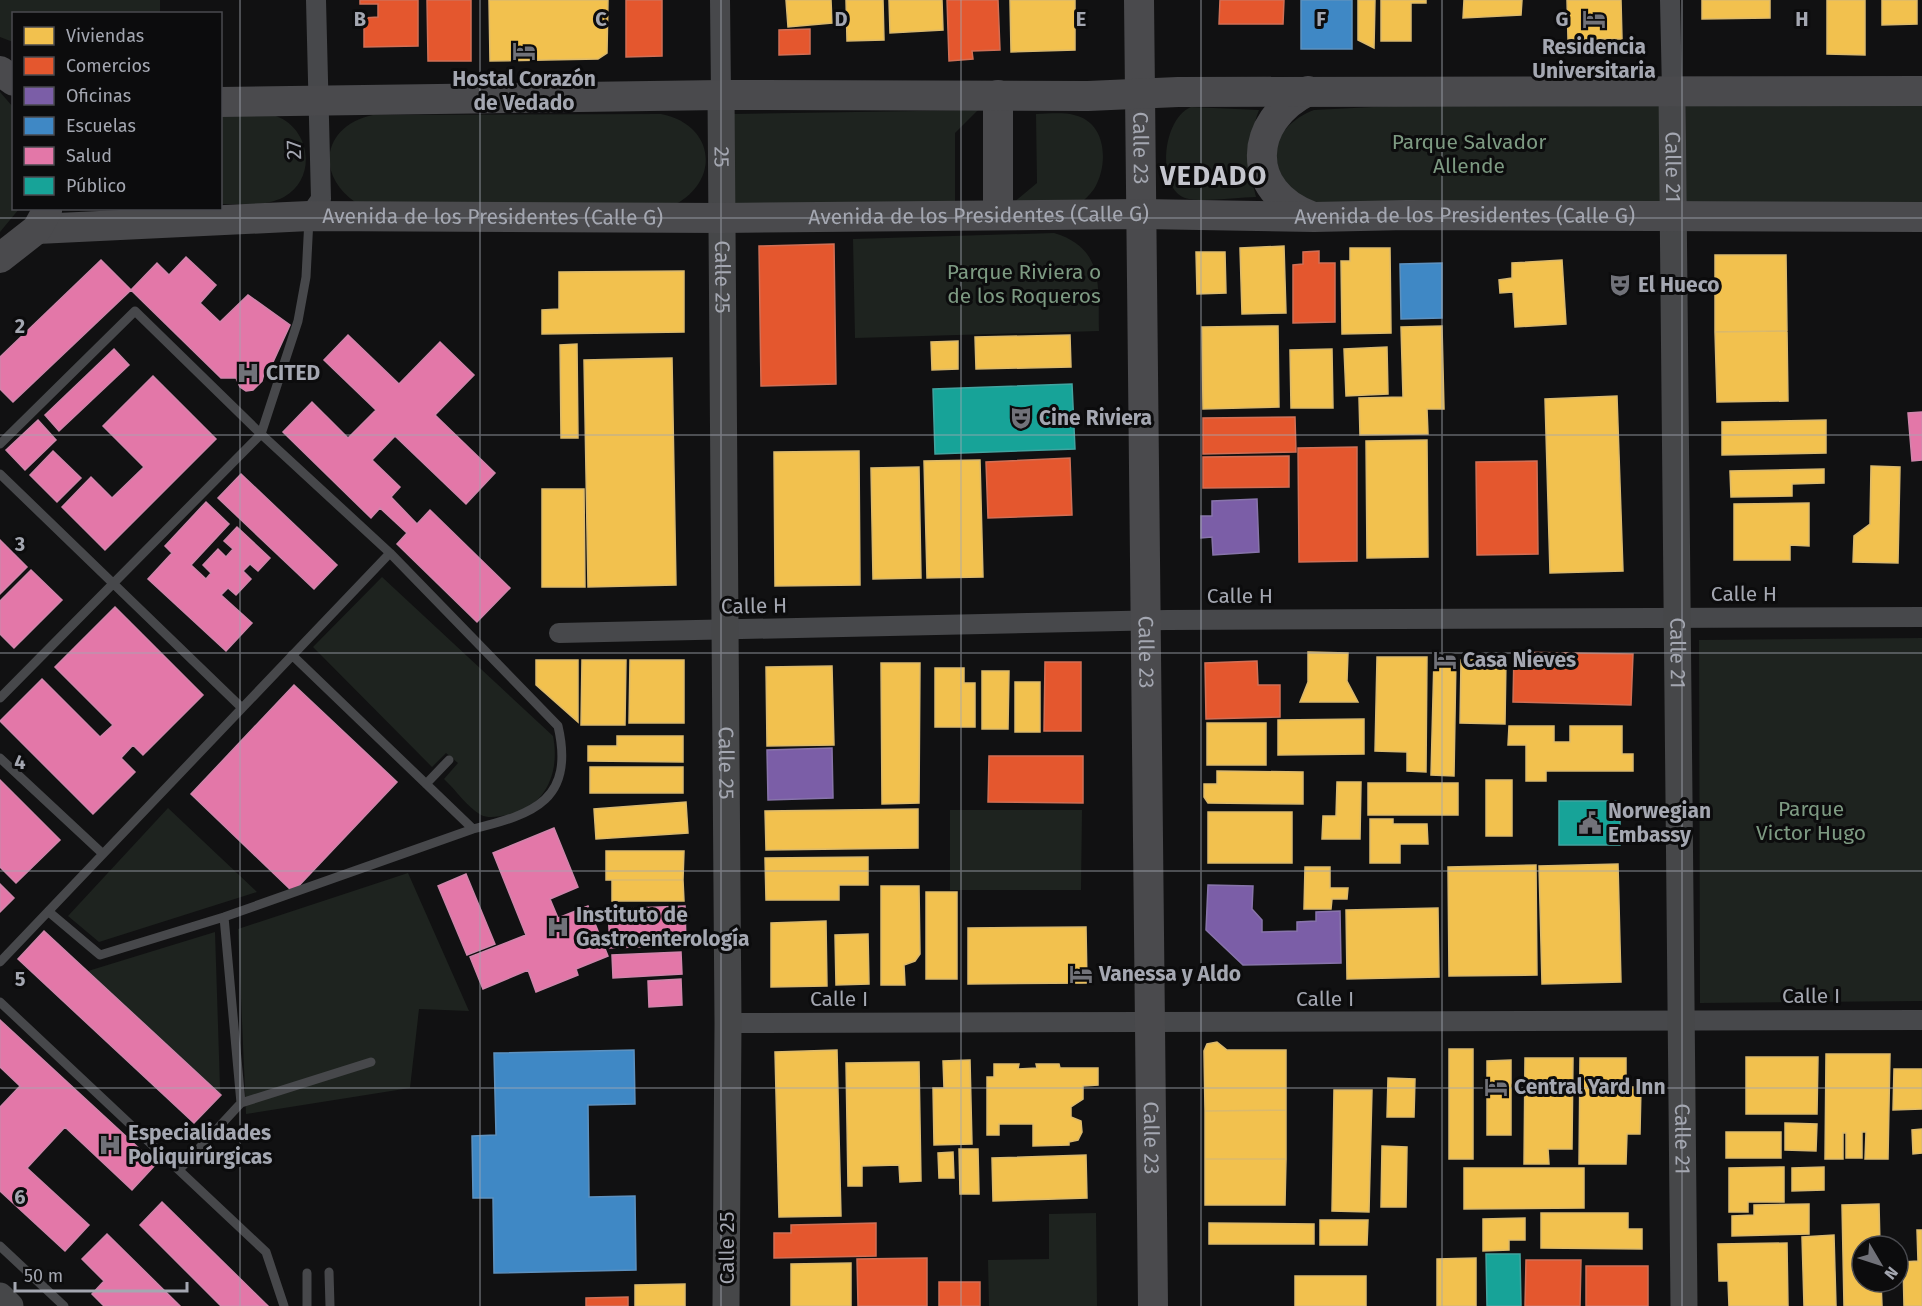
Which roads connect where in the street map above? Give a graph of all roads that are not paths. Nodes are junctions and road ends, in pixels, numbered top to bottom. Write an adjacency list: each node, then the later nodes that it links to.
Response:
1 (316, 0): 11 (street, 27)
2 (720, 0): 9 (street)
3 (1139, 0): 8 (main road, Calle 23)
4 (1670, 0): 6 (street, Calle 21)
5 (1308, 91): 6 (main road); 8 (main road); 17 (main road)
6 (1672, 91): 7 (main road); 16 (street, Calle 21)
7 (1922, 91)
8 (1140, 93): 10 (main road); 14 (main road, Calle 23)
9 (721, 95): 10 (main road); 11 (main road); 19 (street, 25)
10 (998, 95): 15 (main road)
11 (317, 100): 12 (main road); 13 (street, 27)
12 (222, 102)
13 (321, 210): 19 (main road, Avenida de los Presidentes (Calle G)); 20 (main road, Avenida de los Presidentes (Calle G)); 22 (lane)
14 (1142, 214): 15 (main road, Avenida de los Presidentes (Calle G)); 17 (main road, Avenida de los Presidentes (Calle G)); 29 (main road, Calle 23)
15 (998, 215): 19 (main road, Avenida de los Presidentes (Calle G))
16 (1673, 215): 17 (main road, Avenida de los Presidentes (Calle G)); 18 (main road, Avenida de los Presidentes (Calle G)); 28 (street, Calle 21)
17 (1314, 217)
18 (1922, 217)
19 (722, 218): 30 (street, Calle 25)
20 (43, 219): 21 (main road)
21 (0, 258)
22 (261, 434): 23 (lane); 25 (lane); 26 (lane)
23 (0, 444)
24 (0, 474): 26 (lane)
25 (390, 553): 32 (lane); 38 (lane)
26 (114, 582): 33 (lane); 34 (lane)
27 (1922, 617): 28 (street, Calle H)
28 (1677, 618): 29 (street, Calle H); 45 (street, Calle 21)
29 (1146, 621): 30 (street, Calle H); 47 (main road, Calle 23)
30 (724, 631): 31 (street, Calle H); 46 (street, Calle 25)
31 (559, 633)
32 (292, 655): 34 (lane); 37 (lane)
33 (0, 698)
34 (242, 708): 39 (lane)
35 (0, 758): 39 (lane)
36 (449, 760): 37 (lane)
37 (426, 784): 38 (lane)
38 (473, 829): 41 (lane)
39 (103, 854): 40 (lane)
40 (49, 912): 41 (lane); 42 (lane)
41 (224, 917): 49 (lane)
42 (0, 962)
43 (0, 1002): 50 (lane)
44 (1922, 1020): 45 (street, Calle I)
45 (1681, 1021): 47 (street, Calle I); 62 (street, Calle 21)
46 (728, 1023): 47 (street, Calle I); 60 (street, Calle 25)
47 (1150, 1023): 61 (main road, Calle 23)
48 (371, 1062): 49 (lane)
49 (241, 1103): 50 (lane)
50 (179, 1170): 57 (lane)
51 (0, 1246): 56 (lane)
52 (329, 1272): 59 (lane)
53 (307, 1273): 58 (lane)
54 (0, 1296): 55 (street)
55 (10, 1306)
56 (64, 1306)
57 (284, 1306)
58 (307, 1306)
59 (330, 1306)
60 (726, 1306)
61 (1153, 1306)
62 (1684, 1306)

